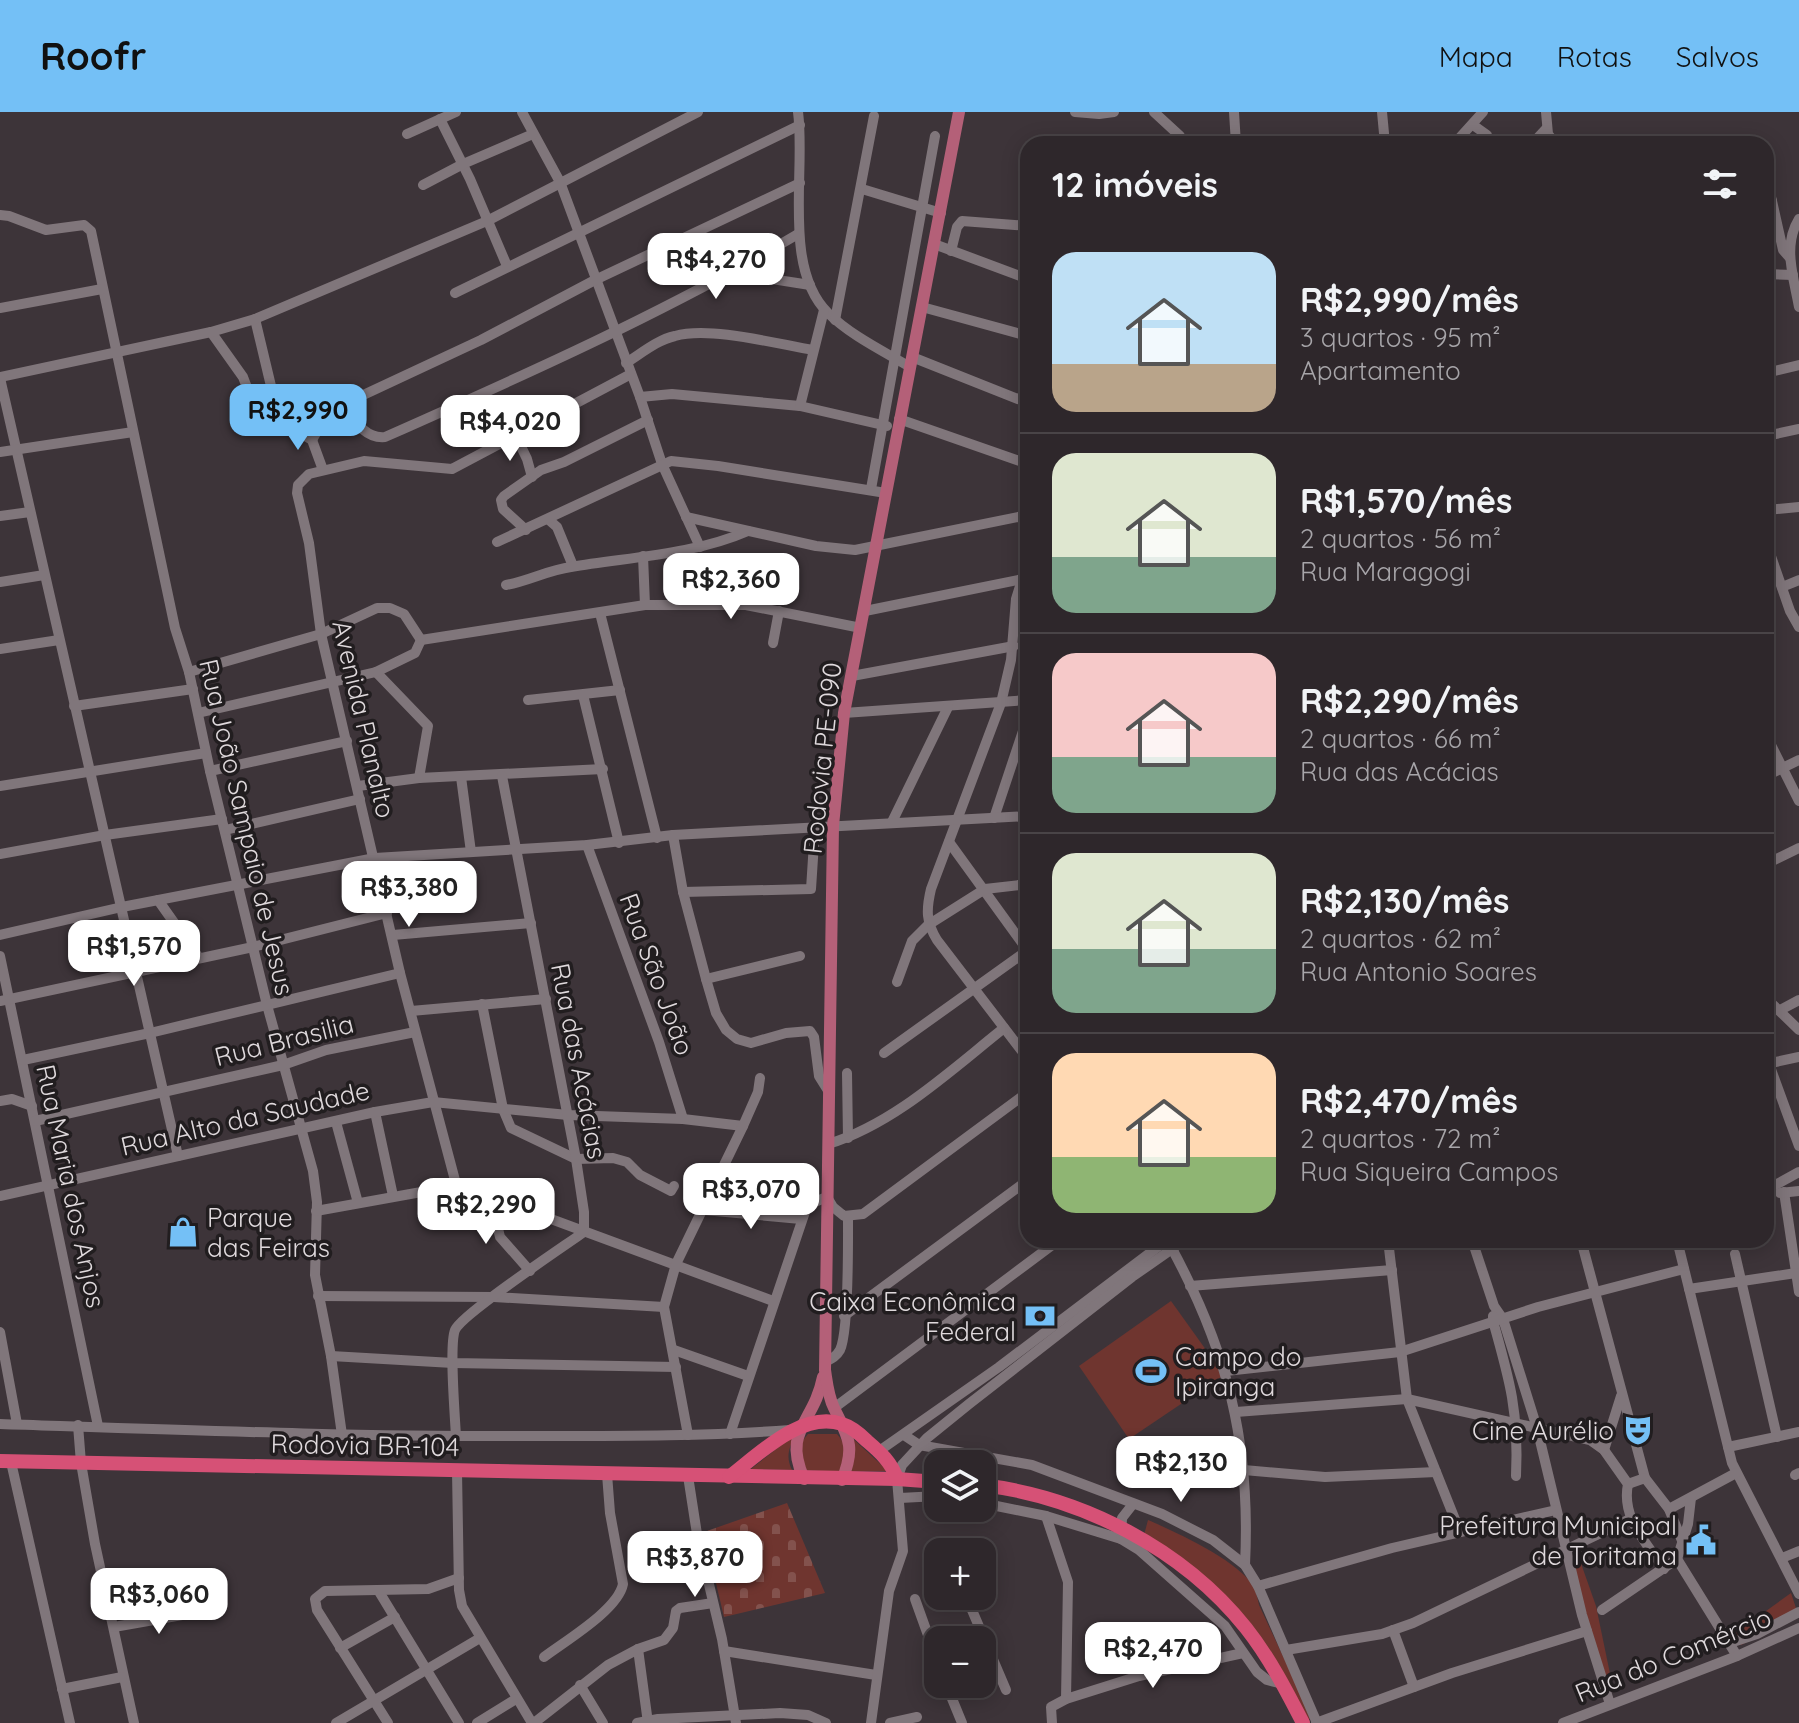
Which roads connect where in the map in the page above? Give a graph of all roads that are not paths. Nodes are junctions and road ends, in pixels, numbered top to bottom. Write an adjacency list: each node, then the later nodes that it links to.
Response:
1 (456, 112): 15 (street)
2 (522, 112): 20 (street)
3 (698, 112): 30 (street)
4 (798, 112): 16 (street)
5 (959, 112): 35 (main road, Rodovia PE-090)
6 (1075, 112): 13 (street)
7 (1114, 112): 13 (street)
8 (1154, 112): 22 (street)
9 (1234, 112): 23 (street)
10 (1382, 112): 24 (street)
11 (1483, 112): 17 (street)
12 (1546, 112): 18 (street)
13 (1090, 113)
14 (874, 116): 33 (street)
15 (440, 119): 19 (street); 29 (street)
16 (800, 125): 31 (street); 41 (street)
17 (1473, 125): 25 (street); 26 (street)
18 (1547, 128): 27 (street); 28 (street)
19 (407, 134)
20 (533, 134): 29 (street); 30 (street)
21 (935, 136): 34 (street)
22 (1180, 136)
23 (1236, 136)
24 (1384, 136)
25 (1462, 136)
26 (1487, 136)
27 (1540, 136)
28 (1552, 136)
29 (463, 164): 32 (street); 39 (street)
30 (560, 182): 39 (street); 41 (street)
31 (800, 183): 42 (street); 51 (street)
32 (423, 185)
33 (862, 189): 34 (street); 60 (street)
34 (922, 207): 35 (street); 66 (street)
35 (941, 213): 43 (main road, Rodovia PE-090)
36 (0, 215): 53 (street, Rua João Sampaio de Jesus)
37 (1774, 218): 45 (street)
38 (1799, 219): 45 (street)
39 (487, 221): 46 (street); 59 (street)
40 (1020, 225): 44 (street)
41 (579, 233): 46 (street); 51 (street)
42 (798, 234): 47 (street); 52 (street)
43 (934, 244): 44 (street); 56 (main road, Rodovia PE-090)
44 (951, 251): 50 (street)
45 (1790, 258): 49 (street)
46 (507, 266): 54 (street)
47 (733, 273): 52 (street); 61 (street)
48 (1774, 274): 49 (street)
49 (1793, 275): 55 (street)
50 (1020, 276)
51 (595, 280): 61 (street); 74 (street)
52 (810, 285): 58 (street)
53 (102, 289): 57 (street); 65 (street, Rua João Sampaio de Jesus)
54 (455, 293)
55 (1799, 304)
56 (922, 307): 63 (street); 67 (main road, Rodovia PE-090)
57 (0, 308)
58 (824, 310): 60 (street); 64 (street)
59 (255, 319): 62 (street); 80 (street)
60 (835, 320): 66 (street)
61 (614, 331): 69 (street); 74 (street)
62 (211, 332): 65 (street); 80 (street)
63 (1020, 334)
64 (813, 350): 69 (street); 75 (street)
65 (115, 352): 71 (street); 82 (street, Rua João Sampaio de Jesus)
66 (895, 358): 67 (street); 78 (street)
67 (911, 362): 73 (street); 79 (main road, Rodovia PE-090)
68 (1799, 365): 70 (street)
69 (628, 368): 72 (street); 84 (street)
70 (1774, 371)
71 (0, 377): 86 (street)
72 (640, 397): 75 (street); 77 (street)
73 (1020, 400)
74 (343, 404): 76 (street)
75 (800, 406): 78 (street)
76 (329, 411): 80 (street); 85 (street)
77 (648, 420): 89 (street); 91 (street)
78 (883, 424): 79 (street); 92 (street)
79 (898, 424): 88 (street); 93 (main road, Rodovia PE-090)
80 (287, 426): 85 (street)
81 (1799, 429): 83 (street)
82 (133, 432): 86 (street); 128 (street, Rua João Sampaio de Jesus)
83 (1774, 434)
84 (516, 436): 90 (street); 91 (street)
85 (312, 440): 90 (street)
86 (17, 449): 87 (street); 96 (street)
87 (0, 452)
88 (1020, 460)
89 (662, 464): 92 (street); 98 (street); 100 (street)
90 (323, 470): 122 (street, Avenida Planalto)
91 (532, 477): 101 (street)
92 (871, 489): 93 (street)
93 (886, 493): 105 (main road, Rodovia PE-090)
94 (1799, 507): 95 (street)
95 (1774, 509)
96 (30, 512): 97 (street); 109 (street)
97 (0, 516)
98 (686, 517): 102 (street); 104 (street)
99 (1020, 517): 105 (street)
100 (549, 520): 101 (street); 107 (street)
101 (526, 530): 103 (street)
102 (749, 531): 104 (street); 105 (street)
103 (497, 542)
104 (700, 547): 106 (street)
105 (876, 548): 118 (main road, Rodovia PE-090)
106 (643, 556): 107 (street); 116 (street)
107 (573, 566): 113 (street)
108 (1774, 574): 114 (street)
109 (44, 575): 112 (street); 123 (street)
110 (1020, 580): 118 (street)
111 (1799, 580): 114 (street)
112 (0, 582)
113 (506, 585)
114 (1782, 587): 120 (street)
115 (1020, 588): 126 (street)
116 (645, 605): 117 (street); 119 (street)
117 (779, 611): 121 (street); 125 (street)
118 (865, 611): 121 (main road, Rodovia PE-090)
119 (600, 613): 124 (street); 133 (street)
120 (1799, 627)
121 (861, 628): 130 (main road, Rodovia PE-090)
122 (321, 634): 124 (street); 128 (street); 131 (street, Avenida Planalto)
123 (59, 640): 127 (street); 138 (street)
124 (421, 640): 129 (street)
125 (773, 643)
126 (1014, 646): 130 (street); 137 (street)
127 (0, 649)
128 (189, 672): 132 (street, Rua João Sampaio de Jesus)
129 (376, 672): 131 (street); 154 (street)
130 (852, 676): 141 (main road, Rodovia PE-090)
131 (333, 682): 140 (street); 143 (street, Avenida Planalto)
132 (193, 689): 138 (street); 140 (street, Rua João Sampaio de Jesus)
133 (620, 690): 134 (street); 168 (street)
134 (583, 695): 135 (street); 148 (street)
135 (528, 700)
136 (1020, 701): 137 (street)
137 (1001, 703): 139 (street); 161 (street)
138 (74, 706): 149 (street)
139 (948, 707): 141 (street); 162 (street)
140 (198, 713): 145 (street, Rua João Sampaio de Jesus)
141 (844, 713): 164 (main road, Rodovia PE-090)
142 (1020, 740): 160 (street)
143 (347, 741): 150 (street); 156 (street, Avenida Planalto)
144 (1774, 752): 147 (street)
145 (206, 753): 149 (street); 150 (street, Rua João Sampaio de Jesus)
146 (1799, 760): 147 (street)
147 (1782, 768): 151 (street); 158 (street)
148 (603, 769): 152 (street); 170 (street)
149 (92, 771): 155 (street); 166 (street)
150 (210, 771): 163 (street, Rua João Sampaio de Jesus)
151 (1774, 772)
152 (502, 776): 153 (street); 173 (street, Rua das Acácias)
153 (461, 777): 154 (street); 174 (street)
154 (419, 778): 156 (street)
155 (0, 786)
156 (358, 786): 157 (street, Avenida Planalto)
157 (360, 799): 163 (street); 176 (street, Avenida Planalto)
158 (1799, 801)
159 (1020, 816): 160 (street)
160 (994, 818): 161 (street)
161 (956, 819): 162 (street); 169 (street)
162 (892, 822): 164 (street)
163 (223, 825): 166 (street); 178 (street, Rua João Sampaio de Jesus)
164 (833, 826): 165 (street); 222 (main road, Rodovia PE-090)
165 (815, 827): 167 (street); 181 (street)
166 (105, 835): 175 (street); 183 (street)
167 (673, 835): 168 (street); 181 (street)
168 (657, 838): 170 (street)
169 (949, 842): 180 (street); 186 (street)
170 (619, 843): 171 (street)
171 (587, 845): 173 (street); 230 (street, Rua São João)
172 (1799, 848): 177 (street)
173 (517, 850): 174 (street); 185 (street, Rua das Acácias)
174 (471, 852): 176 (street)
175 (0, 854)
176 (375, 858): 178 (street); 184 (street, Avenida Planalto)
177 (1774, 860)
178 (239, 885): 182 (street); 190 (street, Rua João Sampaio de Jesus)
179 (1020, 885): 180 (street)
180 (985, 889): 186 (street); 189 (street)
181 (683, 892): 197 (street)
182 (158, 900): 183 (street); 194 (street)
183 (122, 907): 187 (street); 195 (street)
184 (387, 913): 188 (street, Avenida Planalto); 190 (street)
185 (531, 923): 188 (street); 201 (street, Rua das Acácias)
186 (928, 925): 198 (street); 199 (street)
187 (0, 935)
188 (393, 935): 196 (street, Avenida Planalto)
189 (1020, 939)
190 (253, 947): 194 (street); 204 (street, Rua João Sampaio de Jesus)
191 (0, 956): 200 (street, Rua Maria dos Anjos)
192 (800, 956): 197 (street)
193 (1020, 956): 199 (street)
194 (199, 958): 195 (street)
195 (136, 971): 200 (street); 211 (street)
196 (400, 973): 204 (street); 207 (street, Avenida Planalto)
197 (706, 979): 222 (street)
198 (897, 982)
199 (975, 990): 208 (street); 213 (street)
200 (4, 999): 215 (street, Rua Maria dos Anjos)
201 (546, 999): 203 (street); 229 (street, Rua das Acácias)
202 (1799, 1000): 206 (street)
203 (482, 1004): 207 (street); 227 (street)
204 (267, 1005): 211 (street); 217 (street, Rua João Sampaio de Jesus)
205 (1774, 1005): 206 (street)
206 (1780, 1010): 209 (street)
207 (411, 1011): 210 (street, Avenida Planalto)
208 (1004, 1028): 212 (street); 235 (street)
209 (1799, 1030)
210 (415, 1032): 217 (street, Rua Brasilia); 225 (street, Avenida Planalto)
211 (150, 1033): 215 (street); 221 (street)
212 (1020, 1049)
213 (884, 1053)
214 (1799, 1057): 216 (street)
215 (23, 1060): 226 (street, Rua Maria dos Anjos)
216 (1774, 1062)
217 (283, 1065): 221 (street, Rua Brasilia); 234 (street, Rua João Sampaio de Jesus)
218 (847, 1073): 235 (street)
219 (760, 1078): 233 (street)
220 (1774, 1082): 237 (street)
221 (164, 1092): 231 (street, Rua Brasilia); 238 (street)
222 (829, 1092): 236 (main road, Rodovia PE-090)
223 (1020, 1098): 256 (street)
224 (0, 1101): 226 (street)
225 (433, 1102): 227 (street, Rua Alto da Saudade); 228 (street, Rua Alto da Saudade); 241 (street, Avenida Planalto)
226 (32, 1106): 231 (street, Rua Maria dos Anjos)
227 (503, 1109): 229 (street, Rua Alto da Saudade); 239 (street)
228 (375, 1112): 232 (street, Rua Alto da Saudade); 250 (street)
229 (568, 1115): 230 (street, Rua Alto da Saudade); 239 (street, Rua das Acácias)
230 (683, 1119): 233 (street, Rua Alto da Saudade)
231 (35, 1121): 242 (street, Rua Maria dos Anjos)
232 (336, 1122): 234 (street, Rua Alto da Saudade); 253 (street)
233 (743, 1126): 254 (street)
234 (302, 1128): 238 (street, Rua Alto da Saudade); 255 (street, Rua João Sampaio de Jesus)
235 (848, 1138): 236 (street)
236 (828, 1144): 252 (main road, Rodovia PE-090)
237 (1799, 1146)
238 (178, 1156): 242 (street, Rua Alto da Saudade)
239 (576, 1159): 243 (street); 258 (street, Rua das Acácias)
240 (1799, 1172): 245 (street)
241 (456, 1184): 250 (street); 251 (street)
242 (48, 1185): 249 (street, Rua Alto da Saudade); 302 (street, Rua Maria dos Anjos)
243 (674, 1186)
244 (1020, 1186): 282 (street)
245 (1774, 1187)
246 (1799, 1191): 248 (street)
247 (1774, 1192): 248 (street)
248 (1784, 1192): 271 (street)
249 (0, 1196)
250 (393, 1196): 253 (street)
251 (490, 1196): 258 (street); 270 (street)
252 (827, 1197): 256 (street); 257 (street); 289 (main road, Rodovia PE-090)
253 (358, 1203): 255 (street)
254 (704, 1210): 257 (street); 267 (street)
255 (316, 1211): 278 (street, Rua João Sampaio de Jesus)
256 (848, 1217): 282 (street)
257 (801, 1219): 280 (street)
258 (584, 1232): 267 (street); 270 (street)
259 (1048, 1248): 295 (street)
260 (1163, 1248): 272 (street)
261 (1171, 1248): 274 (street)
262 (1389, 1248): 269 (street)
263 (1475, 1248): 283 (street)
264 (1583, 1248): 276 (street)
265 (1679, 1248): 268 (street)
266 (1735, 1254): 273 (street)
267 (676, 1264): 280 (street); 281 (street)
268 (1684, 1269): 275 (street); 276 (street)
269 (1392, 1270): 274 (street); 286 (street)
270 (530, 1271): 279 (street)
271 (1796, 1273): 273 (street); 277 (street)
272 (1129, 1274): 309 (street); 312 (street)
273 (1741, 1281): 275 (street); 311 (street)
274 (1190, 1286): 291 (street)
275 (1689, 1289): 313 (street)
276 (1594, 1291): 283 (street); 293 (street)
277 (1799, 1292)
278 (318, 1296): 279 (street); 287 (street, Rua João Sampaio de Jesus)
279 (494, 1297): 281 (street); 288 (street)
280 (773, 1301): 292 (street)
281 (664, 1307): 285 (street)
282 (844, 1316): 289 (street)
283 (1498, 1320): 286 (street); 297 (street); 304 (street)
284 (0, 1332): 299 (street)
285 (674, 1350): 290 (street); 292 (street)
286 (1400, 1352): 291 (street); 294 (street)
287 (331, 1356): 288 (street); 307 (street, Rua João Sampaio de Jesus)
288 (453, 1363): 290 (street); 310 (street)
289 (825, 1366): 295 (main road, Rodovia PE-090); 303 (main road, Rodovia PE-090)
290 (676, 1367): 308 (street)
291 (1226, 1371): 296 (street)
292 (748, 1376): 306 (street)
293 (1621, 1396): 314 (street); 326 (street)
294 (1407, 1399): 296 (street); 297 (street); 320 (street)
295 (834, 1408): 300 (main road, Rodovia PE-090)
296 (1236, 1412): 318 (street)
297 (1517, 1423): 304 (street); 324 (street)
298 (0, 1424): 299 (street)
299 (17, 1424): 301 (street)
300 (844, 1424): 303 (highway); 315 (highway); 329 (main road, Rodovia PE-090)
301 (78, 1425): 302 (street); 317 (street)
302 (98, 1426): 307 (street)
303 (799, 1428): 306 (street); 325 (highway); 327 (main road, Rodovia PE-090)
304 (1537, 1428): 314 (street); 339 (street)
305 (1799, 1432): 311 (street)
306 (730, 1434): 308 (street)
307 (342, 1435): 310 (street)
308 (688, 1435): 310 (street)
309 (904, 1435): 312 (street); 315 (street)
310 (456, 1437)
311 (1777, 1437): 313 (street)
312 (919, 1445): 328 (street); 336 (street)
313 (1728, 1447): 321 (street)
314 (1604, 1450): 331 (street)
315 (879, 1451): 328 (highway)
316 (6, 1462): 317 (highway, Rodovia BR-104); 382 (street)
317 (81, 1463): 319 (highway, Rodovia BR-104); 362 (street)
318 (1244, 1470): 320 (street); 349 (street)
319 (457, 1471): 322 (highway, Rodovia BR-104); 351 (street)
320 (1436, 1472): 342 (street)
321 (1736, 1473): 335 (street); 347 (street)
322 (607, 1474): 323 (highway, Rodovia BR-104); 374 (street)
323 (688, 1476): 325 (highway, Rodovia BR-104); 356 (street)
324 (1516, 1476)
325 (729, 1477): 327 (highway, Rodovia BR-104)
326 (1645, 1478): 331 (street); 338 (street)
327 (804, 1479): 329 (highway, Rodovia BR-104)
328 (897, 1479): 329 (highway, Rodovia BR-104); 330 (highway, Rodovia BR-104); 334 (street)
329 (842, 1480)
330 (924, 1481)
331 (1628, 1484): 341 (street)
332 (996, 1487): 343 (highway)
333 (924, 1497): 334 (street)
334 (900, 1498): 377 (street)
335 (1691, 1498): 338 (street); 344 (street)
336 (1133, 1504): 343 (street); 349 (street)
337 (996, 1506): 340 (street)
338 (1669, 1509): 344 (street)
339 (1556, 1510): 342 (street); 345 (street)
340 (1046, 1516): 343 (street); 386 (street)
341 (1630, 1519): 345 (street); 350 (street)
342 (1460, 1532): 352 (street)
343 (1120, 1534): 372 (street); 379 (highway)
344 (1683, 1545): 348 (street)
345 (1567, 1551): 364 (street); 365 (street)
346 (1799, 1551): 347 (street)
347 (1782, 1558): 354 (street)
348 (1677, 1559): 350 (street); 367 (street)
349 (1245, 1565): 352 (street)
350 (1664, 1569): 357 (street)
351 (459, 1578): 353 (street); 366 (street)
352 (1258, 1586): 370 (street)
353 (378, 1590): 360 (street); 368 (street)
354 (1799, 1594)
355 (915, 1599): 361 (street)
356 (713, 1603): 369 (street); 371 (street)
357 (1602, 1610)
358 (199, 1612): 362 (street)
359 (1799, 1612): 367 (street, Rua do Comércio)
360 (395, 1617): 368 (street); 375 (street)
361 (925, 1626)
362 (114, 1627): 378 (street)
363 (1799, 1628): 373 (street, Rua do Comércio)
364 (1393, 1630): 370 (street); 381 (street)
365 (1587, 1631): 381 (street); 388 (street)
366 (480, 1638): 375 (street); 385 (street)
367 (1730, 1643): 373 (street)
368 (340, 1648): 387 (street)
369 (638, 1649): 380 (street); 392 (street)
370 (1286, 1650): 407 (street)
371 (724, 1651): 377 (street); 390 (street)
372 (1243, 1653): 379 (street); 386 (street)
373 (1737, 1656): 388 (street, Rua do Comércio)
374 (544, 1657)
375 (427, 1669): 387 (street); 397 (street)
376 (996, 1669): 383 (street)
377 (876, 1675): 402 (street)
378 (122, 1677): 382 (street); 394 (street)
379 (1283, 1684): 406 (highway)
380 (580, 1685): 399 (street); 400 (street)
381 (1414, 1687): 407 (street)
382 (62, 1689): 393 (street)
383 (1006, 1690)
384 (952, 1698): 404 (street)
385 (516, 1699): 398 (street); 399 (street)
386 (1066, 1699): 405 (street)
387 (374, 1701): 395 (street); 396 (street)
388 (1610, 1704): 408 (street, Rua do Comércio)
389 (917, 1717): 403 (street)
390 (736, 1720): 391 (street); 401 (street)
391 (674, 1721): 392 (street)
392 (645, 1722)
393 (70, 1723)
394 (134, 1723)
395 (336, 1723)
396 (388, 1723)
397 (459, 1723)
398 (477, 1723)
399 (533, 1723)
400 (603, 1723)
401 (826, 1723)
402 (871, 1723)
403 (890, 1723)
404 (962, 1723)
405 (1052, 1723)
406 (1303, 1723)
407 (1316, 1723)
408 (1563, 1723)

